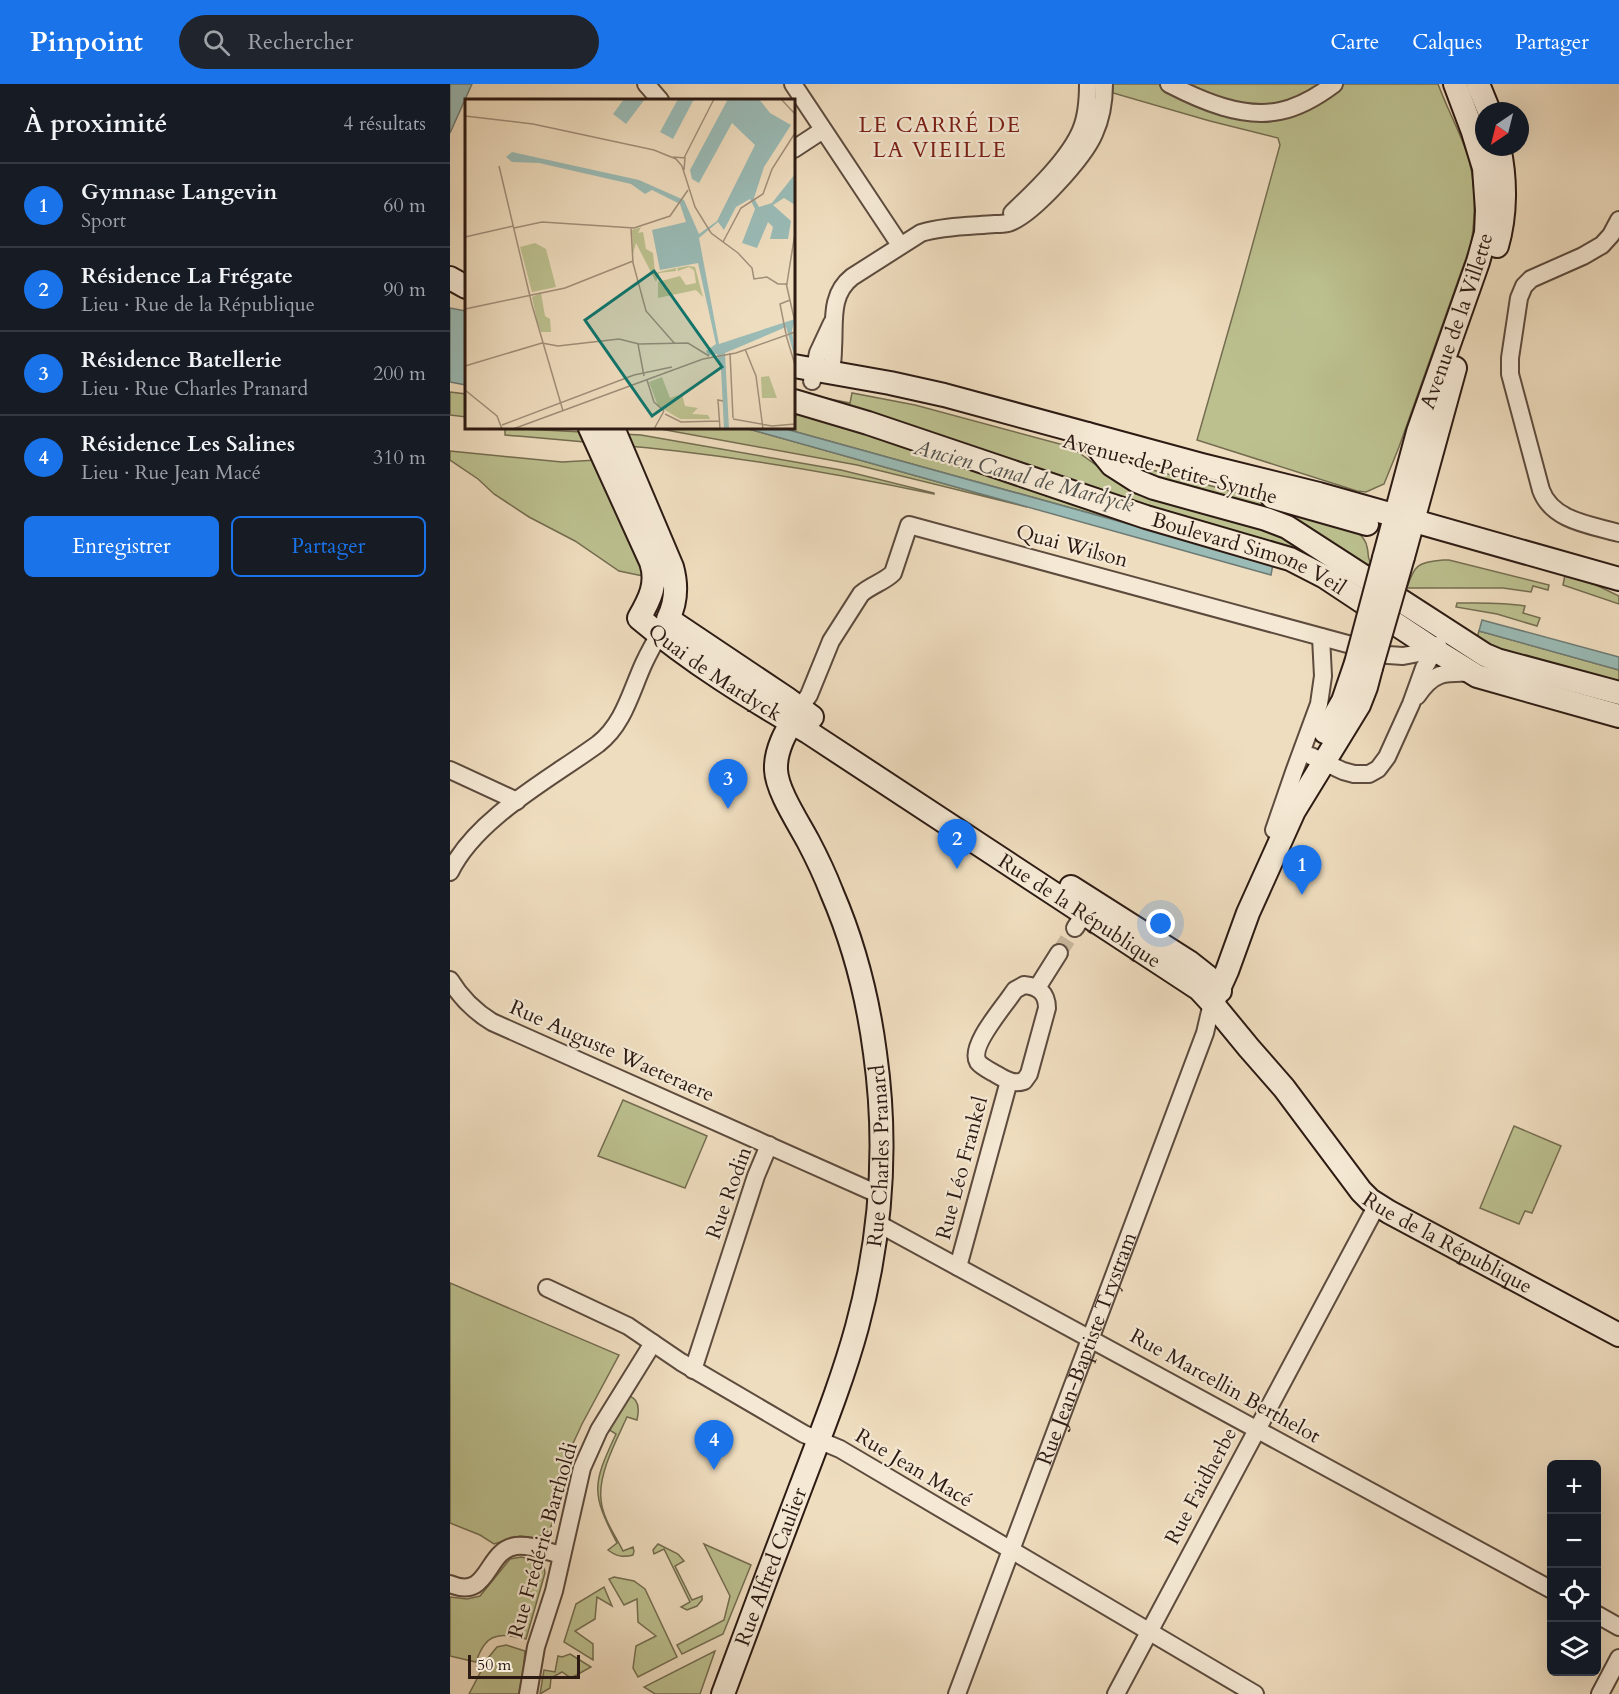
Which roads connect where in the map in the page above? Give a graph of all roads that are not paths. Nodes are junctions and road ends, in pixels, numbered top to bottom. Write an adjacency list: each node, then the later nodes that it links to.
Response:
1 (646, 84): 9 (street)
2 (793, 84): 11 (street)
3 (1088, 84): 15 (street)
4 (1104, 84): 15 (street)
5 (1169, 84): 6 (street)
6 (1334, 84)
7 (1455, 84): 27 (street, Avenue de la Villette)
8 (1478, 84): 10 (street)
9 (659, 99)
10 (1485, 102)
11 (823, 129): 12 (street); 16 (street)
12 (795, 147)
13 (1500, 156): 27 (street, Avenue de la Villette)
14 (1619, 220): 26 (street)
15 (992, 224): 16 (street)
16 (900, 245): 21 (street)
17 (450, 262): 18 (street)
18 (465, 270)
19 (450, 278): 20 (street)
20 (465, 286)
21 (809, 374): 25 (street, Avenue de Petite-Synthe)
22 (795, 401): 33 (street, Boulevard Simone Veil)
23 (590, 429): 31 (street, Quai de Mardyck)
24 (613, 429): 31 (street)
25 (1093, 442): 27 (street, Avenue de Petite-Synthe); 33 (street, Boulevard Simone Veil)
26 (1619, 533)
27 (1399, 537): 28 (street, Avenue de Petite-Synthe); 39 (street, Rue Jean-Baptiste Trystram, bridge)
28 (1583, 569): 29 (street, Avenue de Petite-Synthe); 30 (street, Avenue de Petite-Synthe)
29 (1619, 579)
30 (1619, 587)
31 (664, 627): 37 (street, Quai de Mardyck); 41 (street)
32 (1321, 638): 33 (street, Quai Wilson); 37 (street, Quai Wilson); 42 (street, Rue Jean-Baptiste Trystram)
33 (1441, 641): 34 (street, Boulevard Simone Veil); 35 (street, Boulevard Simone Veil); 36 (street)
34 (1471, 673): 36 (street); 38 (street, Boulevard Simone Veil)
35 (1619, 693)
36 (1411, 704): 39 (street)
37 (796, 716): 46 (street, Rue de la République); 49 (street, Rue de la République); 52 (street, Rue Charles Pranard)
38 (1619, 716)
39 (1317, 759): 42 (street, Rue Jean-Baptiste Trystram); 49 (street, Rue Jean-Baptiste Trystram)
40 (450, 770): 41 (street)
41 (517, 801): 43 (street)
42 (1274, 830): 44 (street, Rue Jean-Baptiste Trystram)
43 (450, 872)
44 (1226, 948): 46 (street); 49 (street, Rue Jean-Baptiste Trystram)
45 (1059, 953): 48 (street)
46 (1184, 959): 49 (street, Rue de la République)
47 (450, 980): 51 (street, Rue Auguste Waeteraere)
48 (1037, 988): 50 (street, Rue Léo Frankel); 50 (street, Rue Léo Frankel)
49 (1215, 992): 53 (street, Rue de la République); 58 (street, Rue Jean-Baptiste Trystram)
50 (1009, 1081): 55 (street, Rue Léo Frankel)
51 (769, 1145): 52 (street, Rue Rodin); 60 (street, Rue Rodin)
52 (880, 1195): 54 (street, Rue Charles Pranard)
53 (1377, 1205): 57 (street, Rue de la République); 61 (street, Rue Faidherbe)
54 (877, 1222): 55 (street, Rue Marcellin Berthelot); 62 (street, Rue Charles Pranard)
55 (958, 1267): 58 (street, Rue Marcellin Berthelot)
56 (547, 1288): 59 (street, Rue Jean Macé)
57 (1619, 1335)
58 (1090, 1338): 61 (street, Rue Marcellin Berthelot); 63 (street, Rue Jean-Baptiste Trystram)
59 (653, 1342): 60 (street, Rue Jean Macé); 64 (street, Rue Frédéric Bartholdi)
60 (693, 1370): 62 (street, Rue Jean Macé)
61 (1257, 1428): 66 (street, Rue Marcellin Berthelot); 69 (street, Rue Faidherbe)
62 (819, 1440): 63 (street, Rue Jean Macé); 72 (street, Rue Alfred Caulier)
63 (1011, 1551): 69 (street, Rue Jean Macé); 73 (street, Rue Jean-Baptiste Trystram)
64 (562, 1556): 65 (street); 71 (street, Rue Frédéric Bartholdi)
65 (450, 1584)
66 (1547, 1588)
67 (1601, 1617): 68 (street)
68 (1619, 1627)
69 (1149, 1632): 74 (street, Rue Faidherbe); 75 (street, Rue Jean Macé)
70 (1619, 1658): 76 (street)
71 (528, 1694)
72 (724, 1694)
73 (957, 1694)
74 (1116, 1694)
75 (1255, 1694)
76 (1600, 1694)

